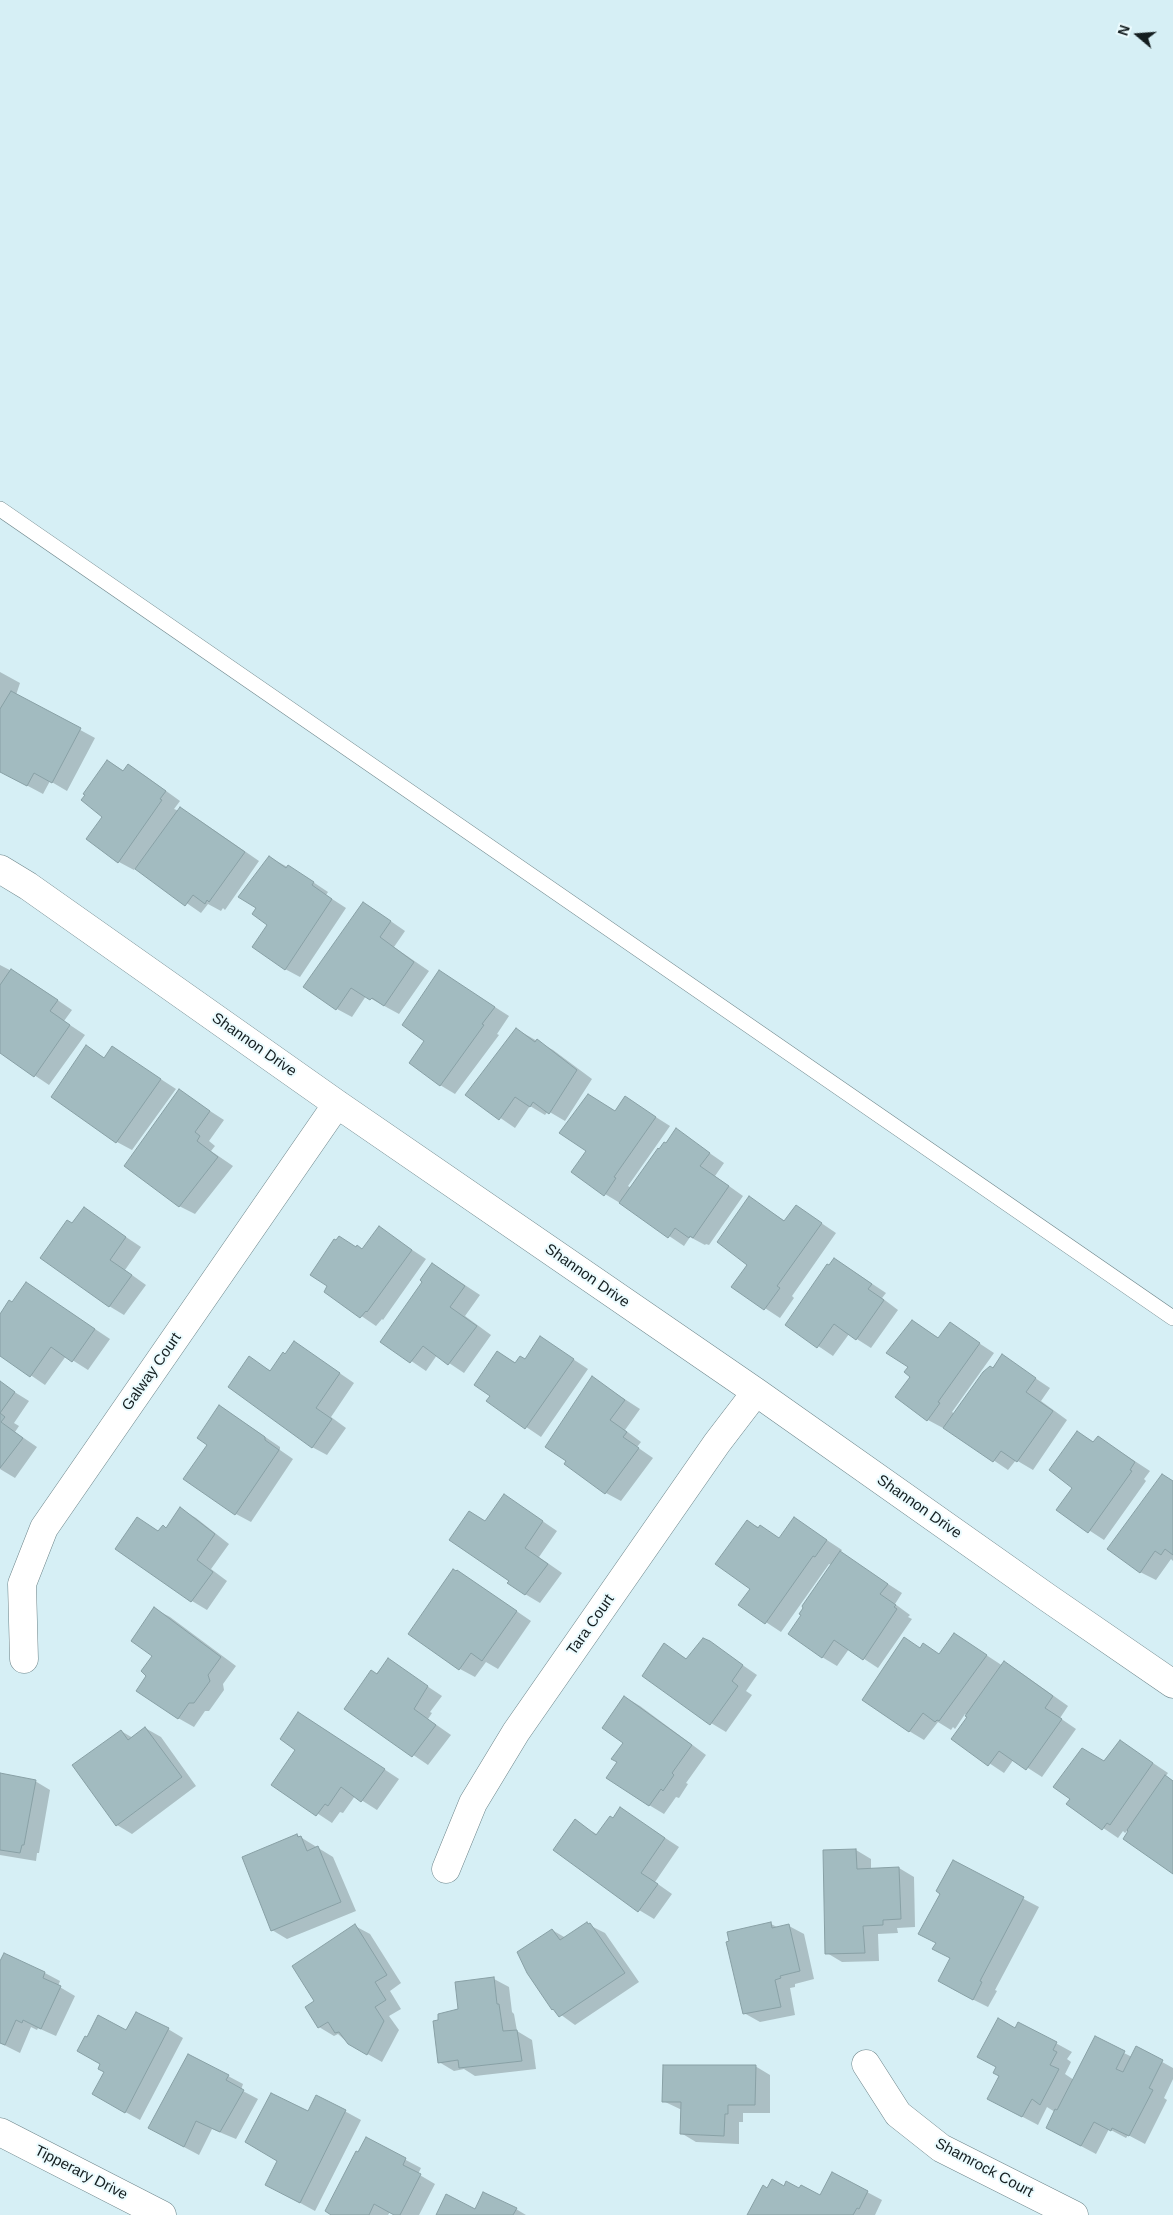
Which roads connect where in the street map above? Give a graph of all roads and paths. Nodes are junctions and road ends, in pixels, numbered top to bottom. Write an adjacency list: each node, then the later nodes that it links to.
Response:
1 (0, 509): 4 (lane)
2 (0, 869): 3 (street, Shannon Drive)
3 (337, 1104): 5 (street, Shannon Drive); 6 (street, Galway Court)
4 (1173, 1318)
5 (756, 1392): 7 (street, Shannon Drive); 8 (street, Tara Court)
6 (24, 1659)
7 (1173, 1684)
8 (446, 1869)
9 (866, 2064): 12 (street, Shamrock Court)
10 (0, 2132): 11 (street, Tipperary Drive)
11 (162, 2215)
12 (1074, 2215)

